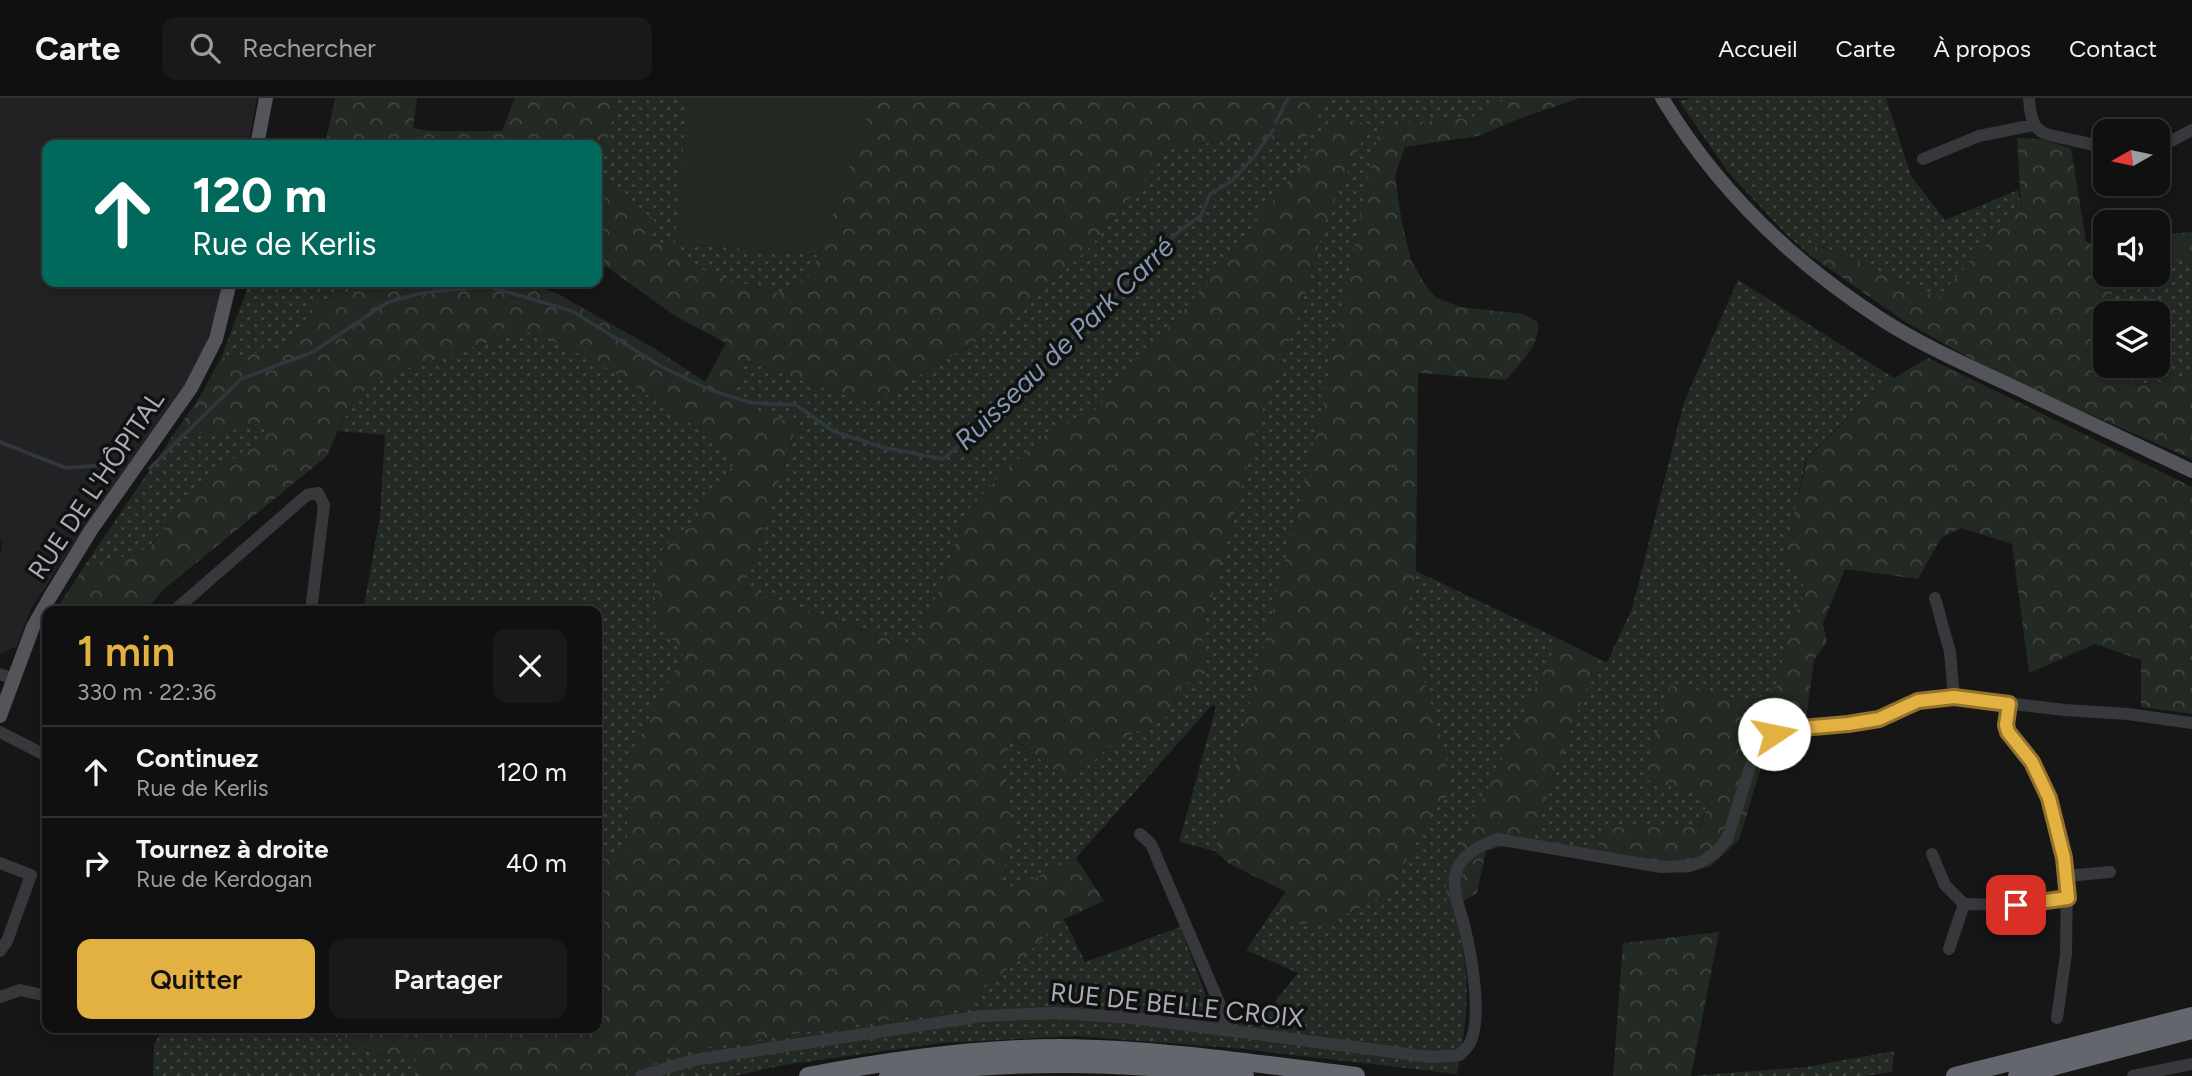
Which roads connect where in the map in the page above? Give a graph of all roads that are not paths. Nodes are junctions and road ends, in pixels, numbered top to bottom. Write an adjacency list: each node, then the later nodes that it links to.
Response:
1 (266, 98): 6 (main road)
2 (1662, 98): 11 (main road)
3 (2029, 98): 4 (street)
4 (2034, 125): 8 (street); 9 (street)
5 (2192, 130): 7 (street)
6 (258, 140)
7 (2170, 142)
8 (2093, 145)
9 (1923, 159)
10 (229, 287): 13 (main road, RUE DE L'HÔPITAL)
11 (2192, 471)
12 (1935, 598): 18 (street)
13 (45, 606)
14 (180, 606): 15 (street)
15 (312, 606)
16 (42, 612): 17 (main road, RUE DE L'HÔPITAL)
17 (6, 677): 20 (main road, RUE DE L'HÔPITAL)
18 (1954, 697): 19 (street); 37 (street, RUE DE BELLE CROIX)
19 (2009, 704): 21 (street); 28 (street)
20 (0, 716)
21 (2192, 723)
22 (0, 732): 23 (street)
23 (42, 753)
24 (1140, 834): 37 (street)
25 (1932, 854): 30 (street)
26 (0, 863): 32 (street)
27 (2110, 872): 28 (street)
28 (2067, 876): 29 (street)
29 (2068, 898): 30 (street); 36 (street)
30 (1964, 904): 31 (street)
31 (1949, 949)
32 (0, 951)
33 (42, 995): 34 (street)
34 (0, 998)
35 (2192, 1016): 45 (highway)
36 (2057, 1018)
37 (1226, 1030): 40 (street, RUE DE BELLE CROIX)
38 (2192, 1030): 46 (highway)
39 (2192, 1064): 47 (street); 48 (street)
40 (641, 1076)
41 (808, 1076): 44 (highway)
42 (888, 1076): 43 (highway)
43 (1245, 1076)
44 (1356, 1076)
45 (1955, 1076)
46 (2017, 1076)
47 (2133, 1076)
48 (2191, 1076)

